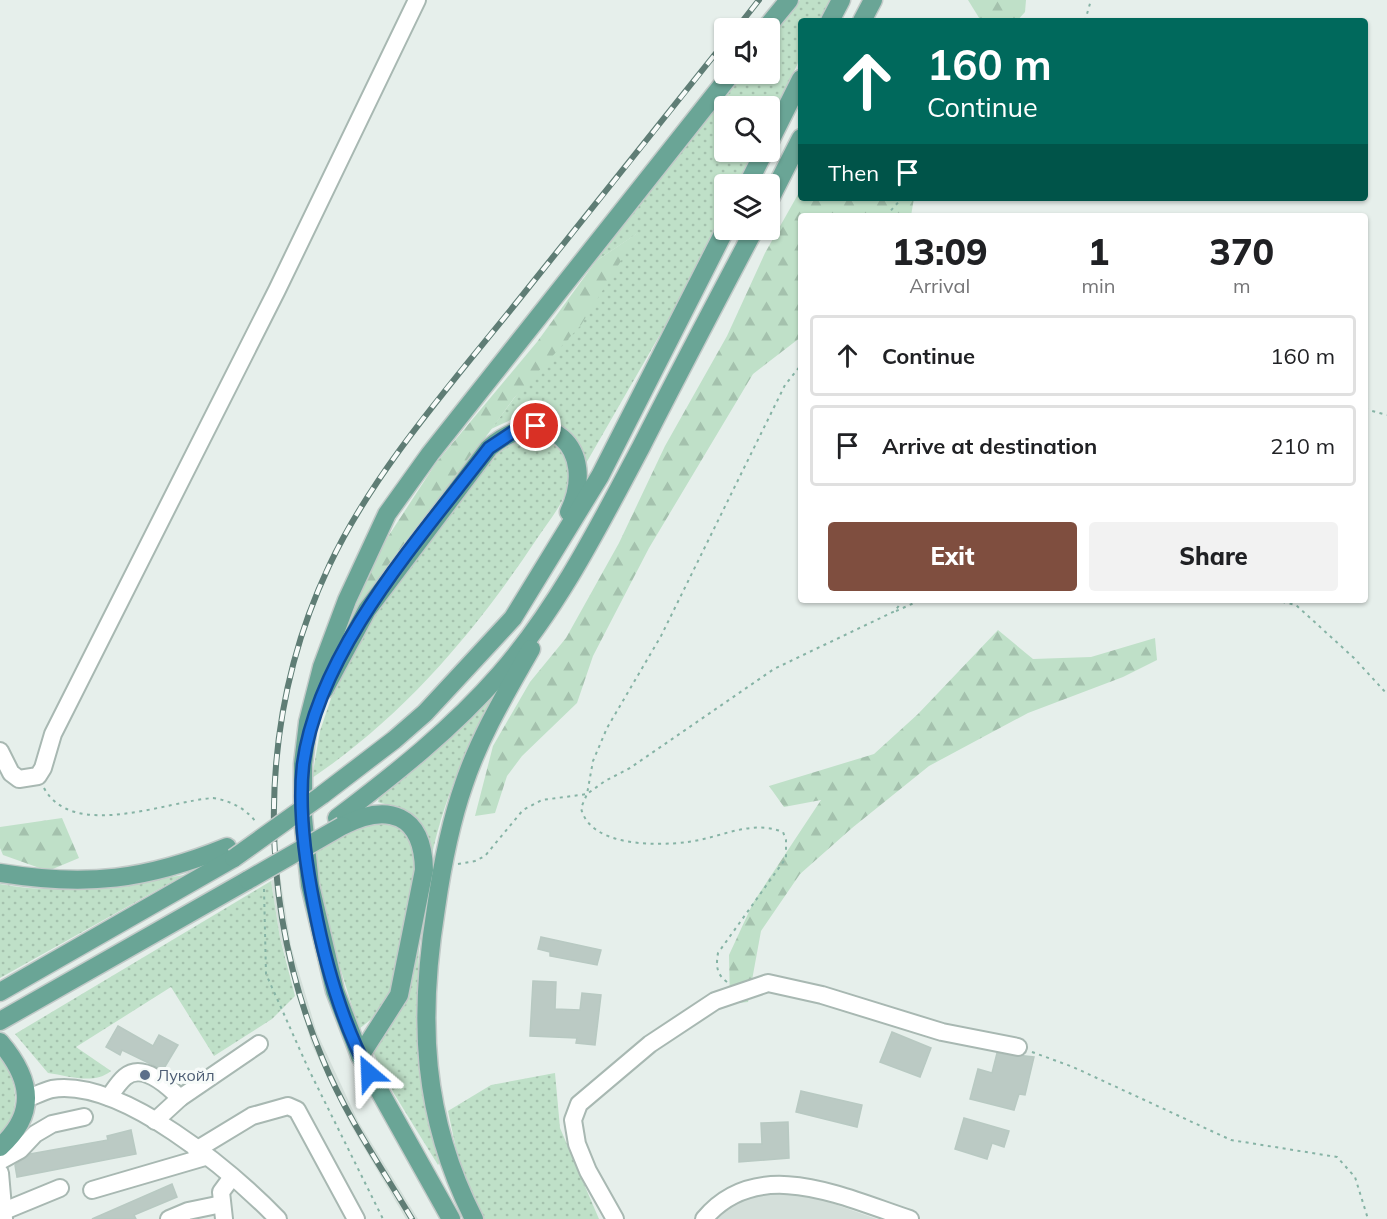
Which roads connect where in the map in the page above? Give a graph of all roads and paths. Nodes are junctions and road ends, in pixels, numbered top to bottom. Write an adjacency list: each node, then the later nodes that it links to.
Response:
1 (417, 0): 31 (street)
2 (789, 0): 6 (main road)
3 (841, 0): 7 (main road)
4 (873, 0): 8 (main road)
5 (1091, 0): 9 (path)
6 (774, 18)
7 (832, 18)
8 (864, 18)
9 (1086, 18)
10 (723, 84): 30 (main road)
11 (798, 85): 12 (main road)
12 (780, 121)
13 (798, 144): 14 (main road)
14 (780, 179)
15 (899, 201): 16 (path)
16 (889, 213)
17 (720, 240): 27 (main road)
18 (749, 240): 22 (main road)
19 (798, 369): 32 (path)
20 (1368, 410): 21 (path)
21 (1387, 415)
22 (585, 555): 33 (main road); 36 (main road)
23 (901, 603): 26 (path)
24 (914, 603): 26 (path)
25 (1288, 603): 28 (path)
26 (895, 611): 32 (path)
27 (513, 618): 30 (main road); 35 (main road, bridge)
28 (1387, 694)
29 (0, 751): 31 (street)
30 (303, 764): 45 (main road)
31 (38, 776): 34 (path)
32 (587, 794): 36 (path); 39 (path)
33 (340, 822): 38 (main road, bridge); 45 (main road)
34 (261, 828)
35 (230, 852): 37 (main road); 40 (main road)
36 (443, 861): 67 (main road)
37 (0, 873)
38 (256, 882): 41 (main road); 64 (path)
39 (734, 985)
40 (0, 992)
41 (0, 1022)
42 (0, 1042): 48 (main road)
43 (259, 1044): 47 (street)
44 (1018, 1047): 68 (street); 71 (path)
45 (360, 1056): 53 (main road)
46 (109, 1096): 47 (street); 48 (street); 50 (street)
47 (180, 1098): 50 (street)
48 (26, 1099): 51 (main road)
49 (84, 1118): 54 (street)
50 (155, 1121): 52 (street)
51 (0, 1147)
52 (201, 1153): 56 (street); 58 (street); 63 (street)
53 (417, 1154): 65 (main road); 66 (main road)
54 (0, 1161)
55 (0, 1173): 60 (street)
56 (232, 1177): 59 (street); 62 (street)
57 (60, 1188): 60 (street)
58 (93, 1190)
59 (223, 1211): 61 (street)
60 (4, 1215)
61 (169, 1219)
62 (278, 1219)
63 (356, 1219)
64 (383, 1219)
65 (451, 1219)
66 (461, 1219)
67 (474, 1219)
68 (615, 1219)
69 (704, 1219): 70 (street)
70 (910, 1219)
71 (1368, 1219)

